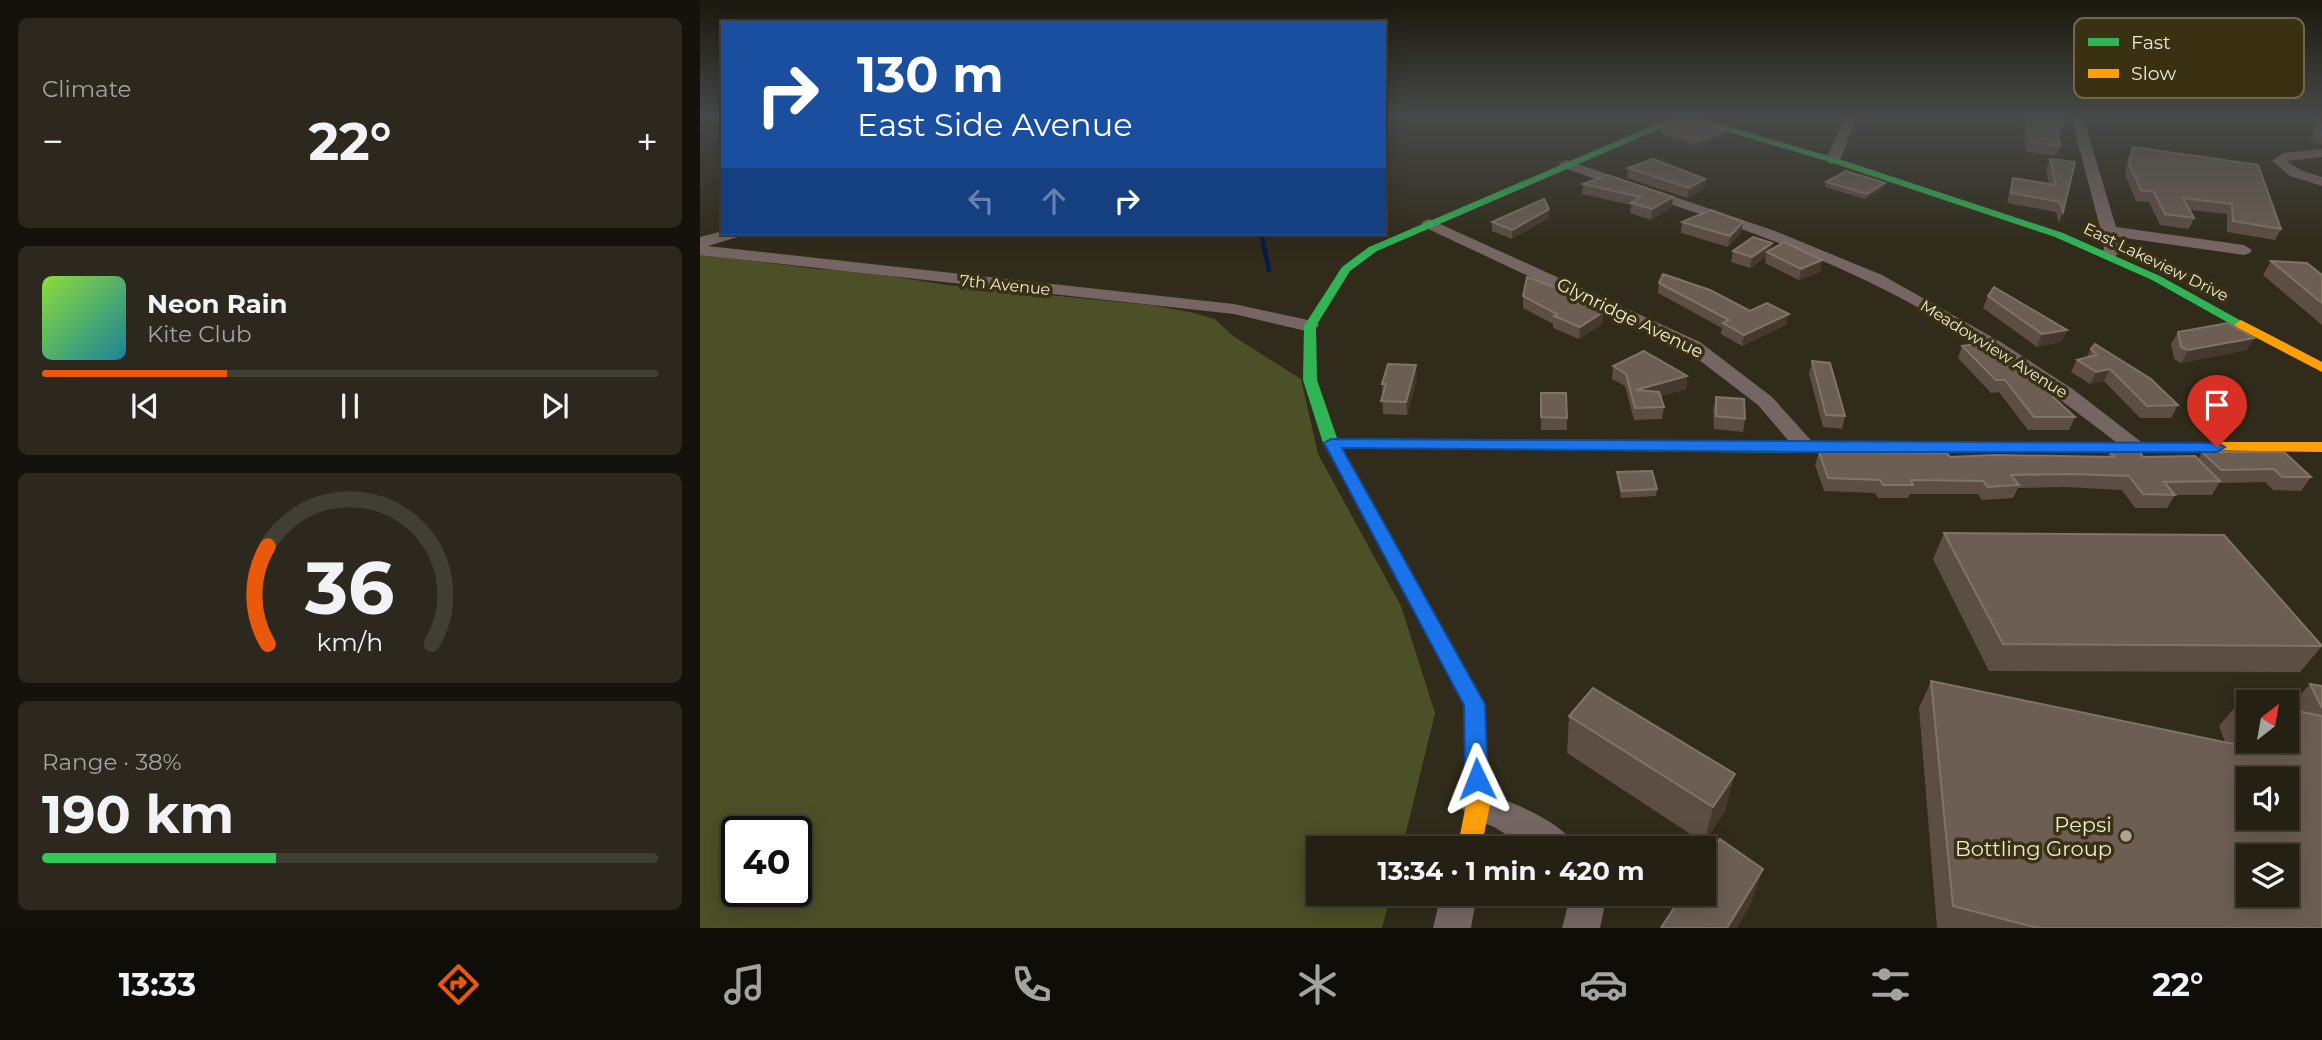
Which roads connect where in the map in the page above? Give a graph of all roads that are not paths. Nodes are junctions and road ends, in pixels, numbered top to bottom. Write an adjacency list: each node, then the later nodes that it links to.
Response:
1 (1575, 160): 5 (street)
2 (1833, 160): 12 (street, East Lakeview Drive)
3 (2089, 160): 8 (street)
4 (2280, 160): 6 (street)
5 (1566, 164): 7 (street); 18 (street, Meadowview Avenue)
6 (2322, 182)
7 (1429, 223): 13 (street); 17 (street, Glynridge Avenue)
8 (2109, 231): 11 (street); 12 (street)
9 (730, 235): 10 (street)
10 (702, 245): 13 (street, 7th Avenue)
11 (2244, 250)
12 (2108, 254): 14 (street, East Lakeview Drive)
13 (1310, 326): 15 (street)
14 (2322, 368)
15 (1331, 443): 17 (street); 19 (street)
16 (2322, 447): 18 (street)
17 (1807, 448): 18 (street)
18 (2138, 448)
19 (1478, 805): 20 (street); 21 (street)
20 (1472, 836)
21 (1539, 836)
22 (1457, 906): 24 (street)
23 (1586, 906): 25 (street)
24 (1452, 928)
25 (1581, 928)

